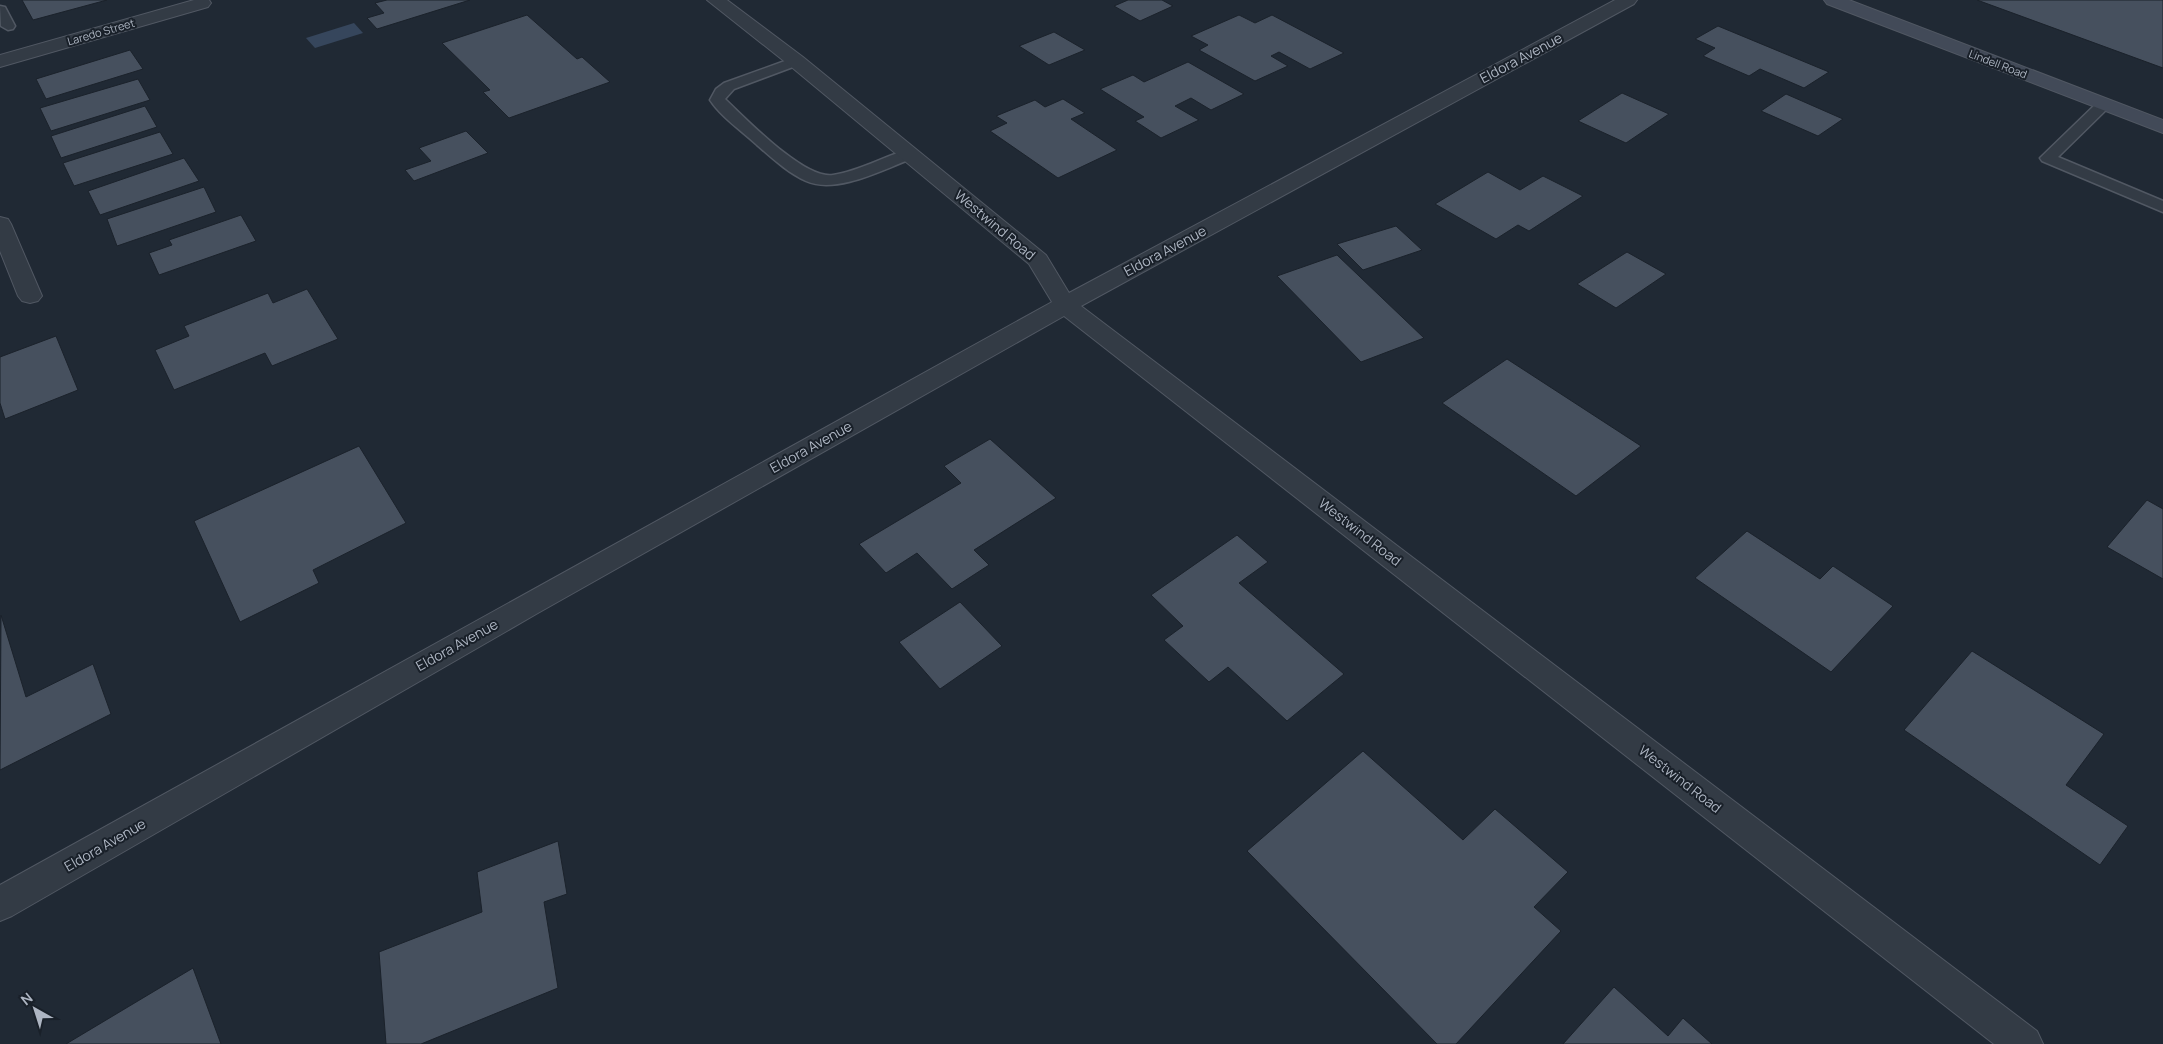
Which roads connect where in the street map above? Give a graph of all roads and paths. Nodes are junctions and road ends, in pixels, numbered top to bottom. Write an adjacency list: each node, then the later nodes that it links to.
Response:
1 (716, 0): 8 (street, Westwind Road)
2 (1628, 0): 15 (street, Eldora Avenue)
3 (1833, 0): 9 (street, Lindell Road)
4 (202, 3): 7 (street, Laredo Street)
5 (0, 10): 6 (lane)
6 (8, 26)
7 (0, 61)
8 (796, 61): 11 (street, Westwind Road); 11 (lane)
9 (2104, 104): 10 (street, Lindell Road); 12 (lane)
10 (2163, 127)
11 (910, 154): 15 (street, Westwind Road)
12 (2163, 207)
13 (0, 224): 14 (street)
14 (30, 296)
15 (1065, 305): 16 (street, Eldora Avenue); 17 (street, Westwind Road)
16 (0, 904)
17 (2024, 1044)

